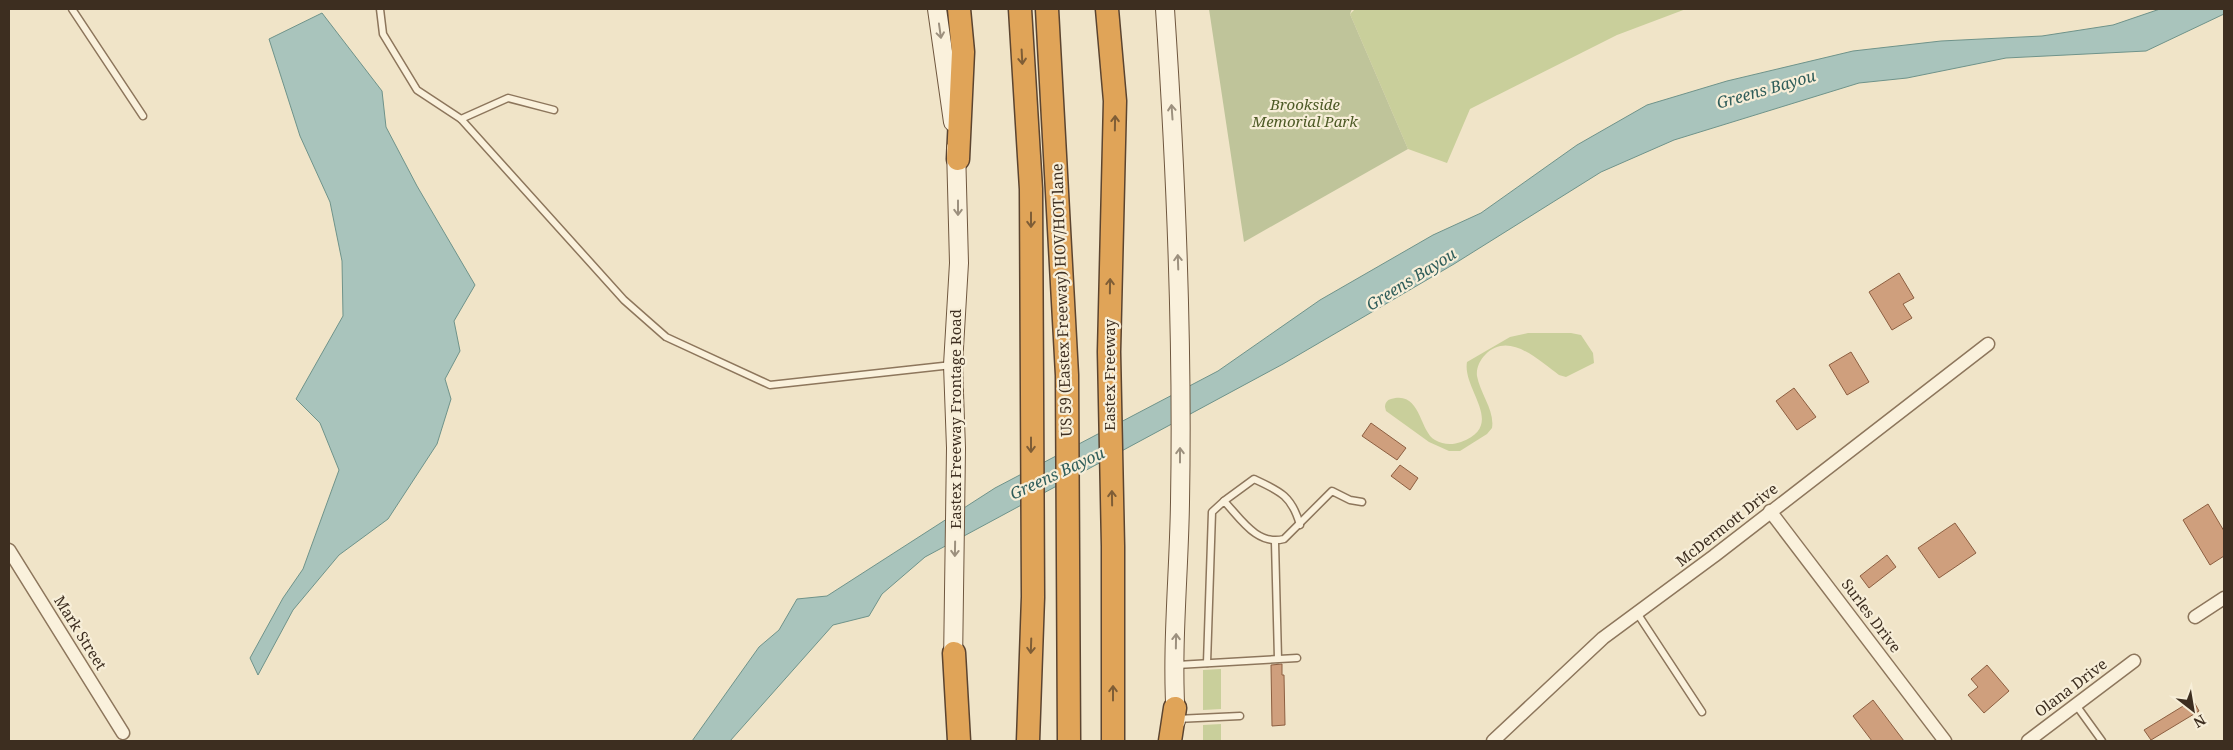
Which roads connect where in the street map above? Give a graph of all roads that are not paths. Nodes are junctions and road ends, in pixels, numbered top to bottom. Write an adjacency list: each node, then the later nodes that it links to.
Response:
1 (72, 9): 10 (lane)
2 (380, 9): 11 (lane)
3 (937, 9): 12 (main road, Eastex Freeway Frontage Road, one-way to 12)
4 (959, 9): 12 (highway)
5 (1020, 9): 37 (highway, one-way to 37)
6 (1047, 9): 38 (highway, US 59 (Eastex Freeway) HOV/HOT lane)
7 (1107, 9): 39 (highway, Eastex Freeway, one-way to 7)
8 (1164, 9): 29 (main road, one-way to 8)
9 (554, 110): 11 (lane)
10 (143, 116)
11 (461, 119): 14 (lane)
12 (958, 159): 14 (main road, Eastex Freeway Frontage Road, one-way to 14)
13 (1988, 344): 17 (street, McDermott Drive)
14 (953, 365): 24 (main road, Eastex Freeway Frontage Road, one-way to 24)
15 (1224, 501): 18 (lane); 19 (lane); 28 (lane)
16 (1362, 502): 18 (lane)
17 (1770, 511): 22 (street, McDermott Drive); 43 (street, Surles Drive)
18 (1300, 525): 19 (lane)
19 (1275, 542): 26 (lane)
20 (9, 550): 34 (street, Mark Street)
21 (2224, 598): 23 (street)
22 (1637, 613): 31 (lane); 42 (street, McDermott Drive)
23 (2195, 617)
24 (954, 653): 35 (main road, Eastex Freeway Frontage Road); 36 (highway)
25 (1297, 658): 26 (lane)
26 (1278, 659): 28 (lane)
27 (2134, 660): 30 (street, Olana Drive)
28 (1207, 663): 29 (lane)
29 (1176, 665): 32 (main road)
30 (2076, 705): 44 (street, Olana Drive); 45 (lane)
31 (1702, 712)
32 (1175, 713): 33 (lane); 40 (highway); 41 (main road)
33 (1240, 716)
34 (123, 734)
35 (952, 741)
36 (959, 741)
37 (1028, 741)
38 (1069, 741)
39 (1113, 741)
40 (1170, 741)
41 (1177, 741)
42 (1493, 741)
43 (1945, 741)
44 (2028, 741)
45 (2102, 741)

